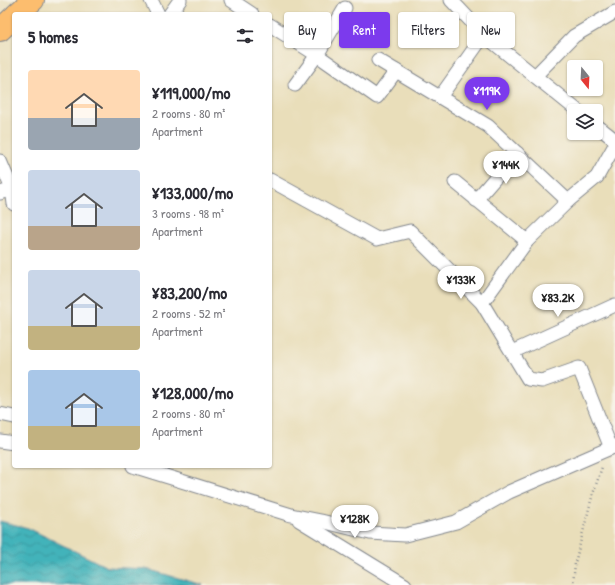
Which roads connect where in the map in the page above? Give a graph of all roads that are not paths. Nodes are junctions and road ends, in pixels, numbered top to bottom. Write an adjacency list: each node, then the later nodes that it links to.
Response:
1 (33, 0): 8 (highway)
2 (151, 0): 9 (street)
3 (180, 0): 10 (street)
4 (231, 0): 7 (street)
5 (450, 0): 12 (street)
6 (345, 8): 18 (street)
7 (246, 9)
8 (19, 12)
9 (157, 12)
10 (171, 12)
11 (615, 12): 21 (street)
12 (467, 18)
13 (12, 19): 15 (highway)
14 (272, 26): 18 (street)
15 (0, 30)
16 (475, 48): 23 (street)
17 (500, 48): 21 (street)
18 (317, 55): 20 (street); 22 (street)
19 (378, 60): 20 (street)
20 (396, 71): 23 (street)
21 (535, 76): 24 (street)
22 (295, 85)
23 (440, 97): 28 (street)
24 (569, 104)
25 (603, 131): 26 (street)
26 (615, 140)
27 (615, 145): 35 (street)
28 (517, 153): 34 (street); 35 (street)
29 (0, 161): 32 (street)
30 (272, 181): 37 (street)
31 (455, 182): 34 (street)
32 (8, 190): 33 (street)
33 (12, 199)
34 (476, 200): 36 (street)
35 (568, 201): 36 (street)
36 (527, 241): 37 (street)
37 (482, 303): 39 (street)
38 (615, 306): 39 (street)
39 (512, 352): 44 (street)
40 (0, 414): 41 (street)
41 (12, 417)
42 (0, 441): 43 (street)
43 (12, 443)
44 (613, 447): 46 (street)
45 (139, 468): 46 (street)
46 (291, 515): 47 (street)
47 (404, 585)

